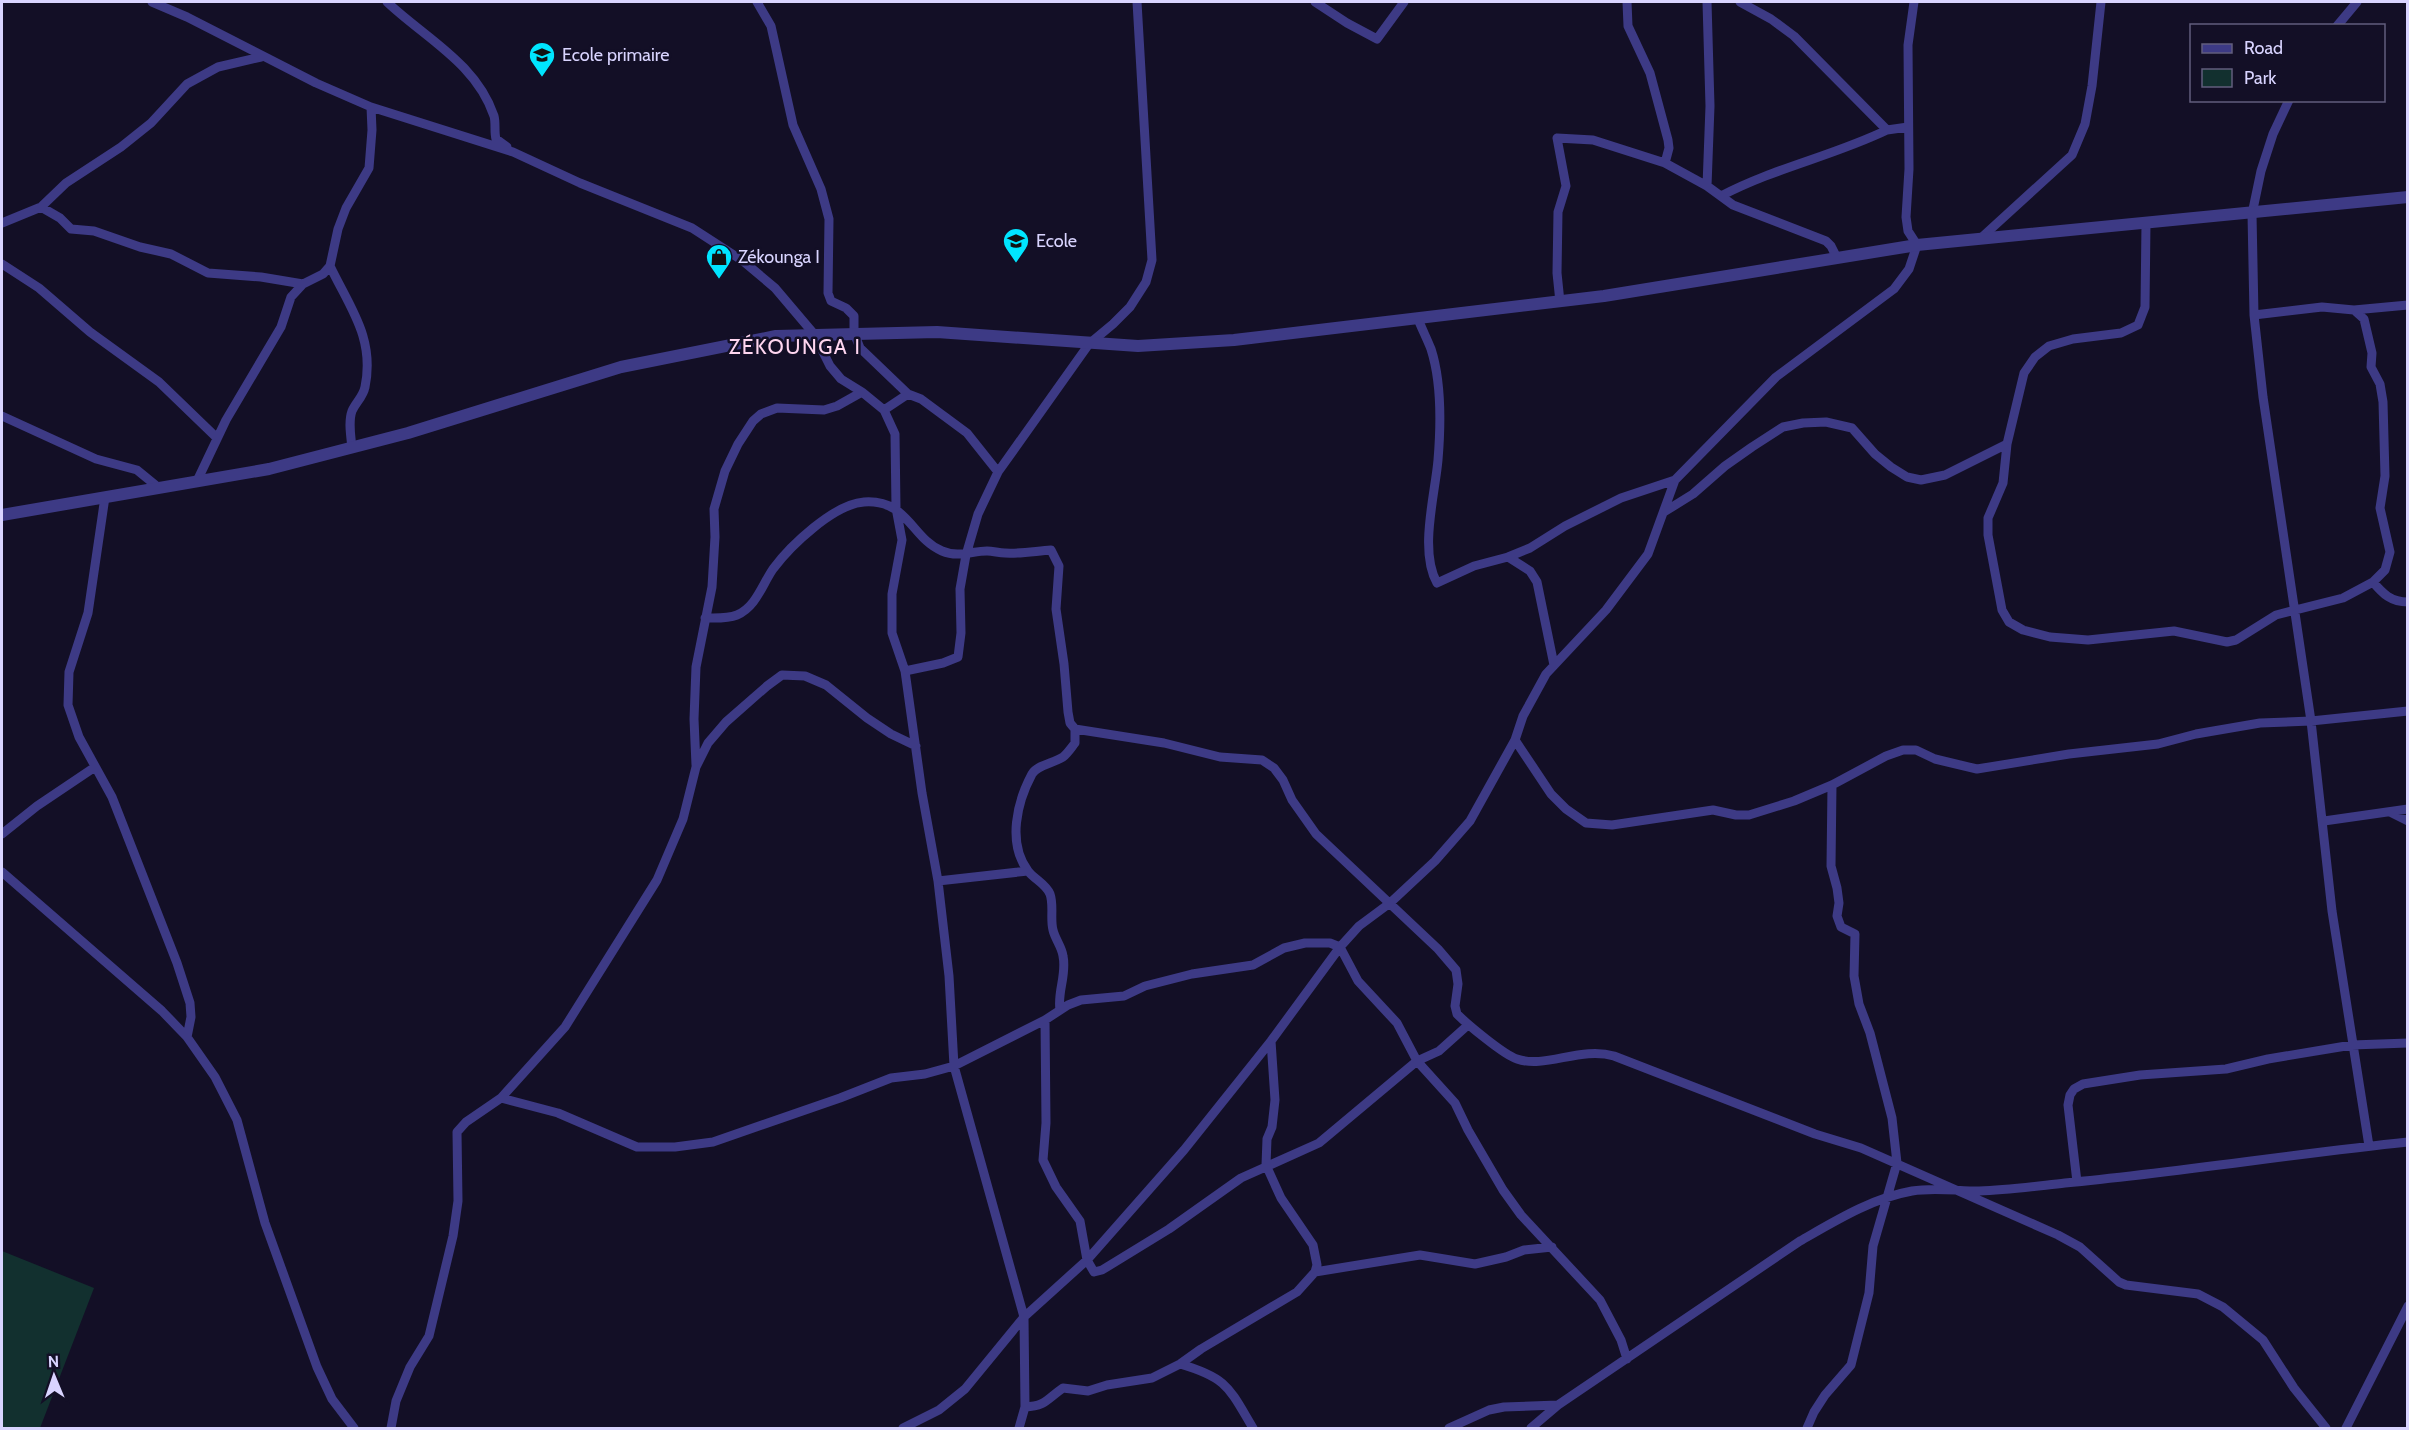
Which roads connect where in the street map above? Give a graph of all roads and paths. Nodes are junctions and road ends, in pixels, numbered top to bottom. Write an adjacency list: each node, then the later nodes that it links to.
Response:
1 (152, 2): 14 (street)
2 (387, 2): 19 (street)
3 (758, 2): 39 (street)
4 (1137, 2): 41 (street)
5 (1315, 2): 6 (street)
6 (1404, 2)
7 (1627, 2): 20 (street)
8 (1707, 2): 21 (street)
9 (1740, 2): 18 (street)
10 (1914, 2): 17 (street)
11 (2101, 2): 28 (street)
12 (2358, 2): 13 (street)
13 (2339, 24)
14 (261, 57): 16 (street); 24 (street)
15 (2288, 102): 25 (street)
16 (371, 107): 19 (street); 32 (street)
17 (1908, 127): 18 (street); 29 (street)
18 (1887, 130): 22 (street)
19 (513, 152): 40 (street)
20 (1665, 163): 21 (street); 34 (street)
21 (1707, 186): 22 (street)
22 (1721, 196): 30 (street)
23 (2408, 197): 25 (street)
24 (41, 207): 26 (street); 33 (street)
25 (2252, 214): 27 (street); 37 (street)
26 (2, 223)
27 (2146, 223): 28 (street); 47 (street)
28 (1979, 240): 29 (street)
29 (1917, 245): 30 (street); 50 (street)
30 (1837, 258): 34 (street)
31 (2, 264): 46 (street)
32 (330, 266): 33 (street); 48 (street)
33 (303, 284): 46 (street)
34 (1560, 302): 38 (street)
35 (2408, 305): 36 (street)
36 (2354, 310): 37 (street); 59 (street)
37 (2254, 315): 61 (street)
38 (1418, 319): 41 (street); 58 (street)
39 (854, 333): 40 (street); 41 (street); 43 (street)
40 (814, 334): 42 (street); 48 (street)
41 (1089, 344): 49 (street)
42 (862, 392): 44 (street); 62 (street)
43 (908, 394): 44 (street); 49 (street)
44 (884, 410): 54 (street)
45 (2, 416): 52 (street)
46 (217, 438): 51 (street)
47 (2007, 444): 55 (street); 61 (street)
48 (352, 448): 51 (street)
49 (998, 472): 57 (street)
50 (1675, 480): 55 (street); 58 (street)
51 (197, 481): 52 (street)
52 (159, 488): 53 (street)
53 (105, 497): 56 (street); 70 (street)
54 (896, 508): 57 (street); 62 (street); 64 (street)
55 (1664, 512): 63 (street)
56 (2, 515)
57 (966, 555): 64 (street); 67 (street)
58 (1508, 557): 63 (street)
59 (2373, 582): 60 (street); 61 (street)
60 (2408, 602)
61 (2294, 610): 66 (street)
62 (705, 618): 71 (street)
63 (1554, 665): 68 (street)
64 (905, 671): 69 (street)
65 (2408, 711): 66 (street)
66 (2312, 721): 72 (street); 75 (street)
67 (1075, 729): 78 (street); 81 (street)
68 (1515, 740): 72 (street); 81 (street)
69 (916, 746): 71 (street); 80 (street)
70 (95, 767): 77 (street); 86 (street)
71 (696, 767): 92 (street)
72 (1832, 785): 95 (street)
73 (2408, 809): 74 (street)
74 (2390, 812): 75 (street); 76 (street)
75 (2324, 821): 89 (street)
76 (2408, 821)
77 (2, 834)
78 (1028, 871): 80 (street); 83 (street)
79 (2, 872): 86 (street)
80 (938, 881): 91 (street)
81 (1390, 903): 82 (street); 85 (street)
82 (1340, 947): 83 (street); 87 (street); 90 (street)
83 (1060, 1010): 84 (street)
84 (1046, 1020): 91 (street); 101 (street)
85 (1468, 1025): 90 (street); 95 (street)
86 (187, 1037): 109 (street)
87 (1271, 1041): 96 (street); 101 (street)
88 (2408, 1043): 89 (street)
89 (2352, 1045): 94 (street); 97 (street)
90 (1417, 1061): 96 (street); 100 (street)
91 (954, 1066): 92 (street); 104 (street)
92 (501, 1098): 110 (street)
93 (2408, 1142): 94 (street)
94 (2369, 1146): 97 (street)
95 (1897, 1163): 98 (street); 99 (street)
96 (1266, 1166): 101 (street); 102 (street)
97 (2077, 1182): 98 (street)
98 (1954, 1189): 99 (street); 117 (street)
99 (1887, 1198): 105 (street); 116 (street)
100 (1552, 1247): 102 (street); 105 (street)
101 (1087, 1260): 104 (street)
102 (1315, 1272): 106 (street)
103 (2408, 1306): 118 (street)
104 (1024, 1317): 108 (street); 111 (street)
105 (1627, 1359): 107 (street)
106 (1180, 1364): 108 (street); 113 (street)
107 (1558, 1405): 114 (street); 115 (street)
108 (1025, 1407): 112 (street)
109 (354, 1428)
110 (391, 1428)
111 (903, 1428)
112 (1019, 1428)
113 (1253, 1428)
114 (1449, 1428)
115 (1531, 1428)
116 (1807, 1428)
117 (2326, 1428)
118 (2346, 1428)

